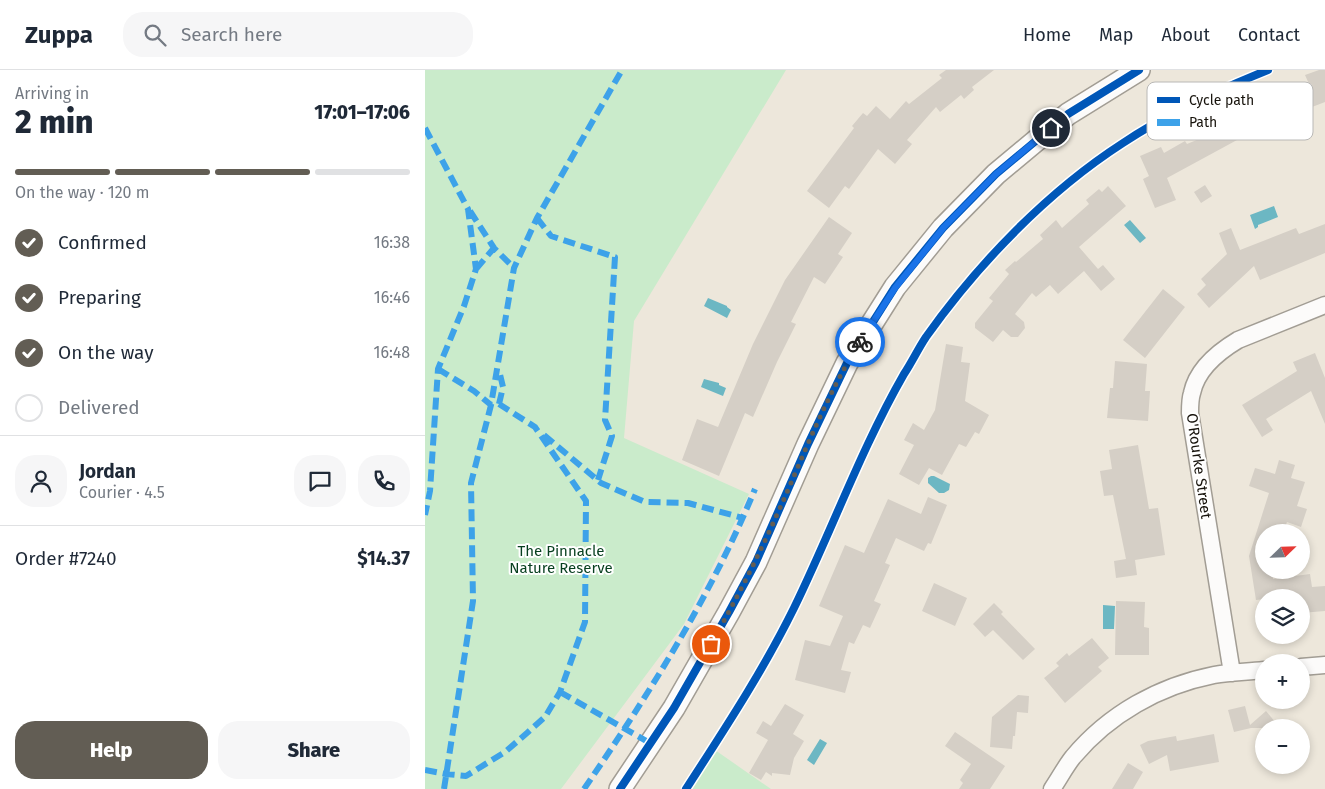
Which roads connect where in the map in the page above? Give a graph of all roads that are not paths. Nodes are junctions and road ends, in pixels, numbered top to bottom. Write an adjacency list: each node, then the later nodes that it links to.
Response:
1 (1139, 70): 7 (main road)
2 (1325, 305): 6 (street, O'Rourke Street)
3 (1325, 665): 4 (street)
4 (1310, 666)
5 (1255, 671): 6 (street)
6 (1232, 673): 8 (street)
7 (620, 789)
8 (1051, 789)

